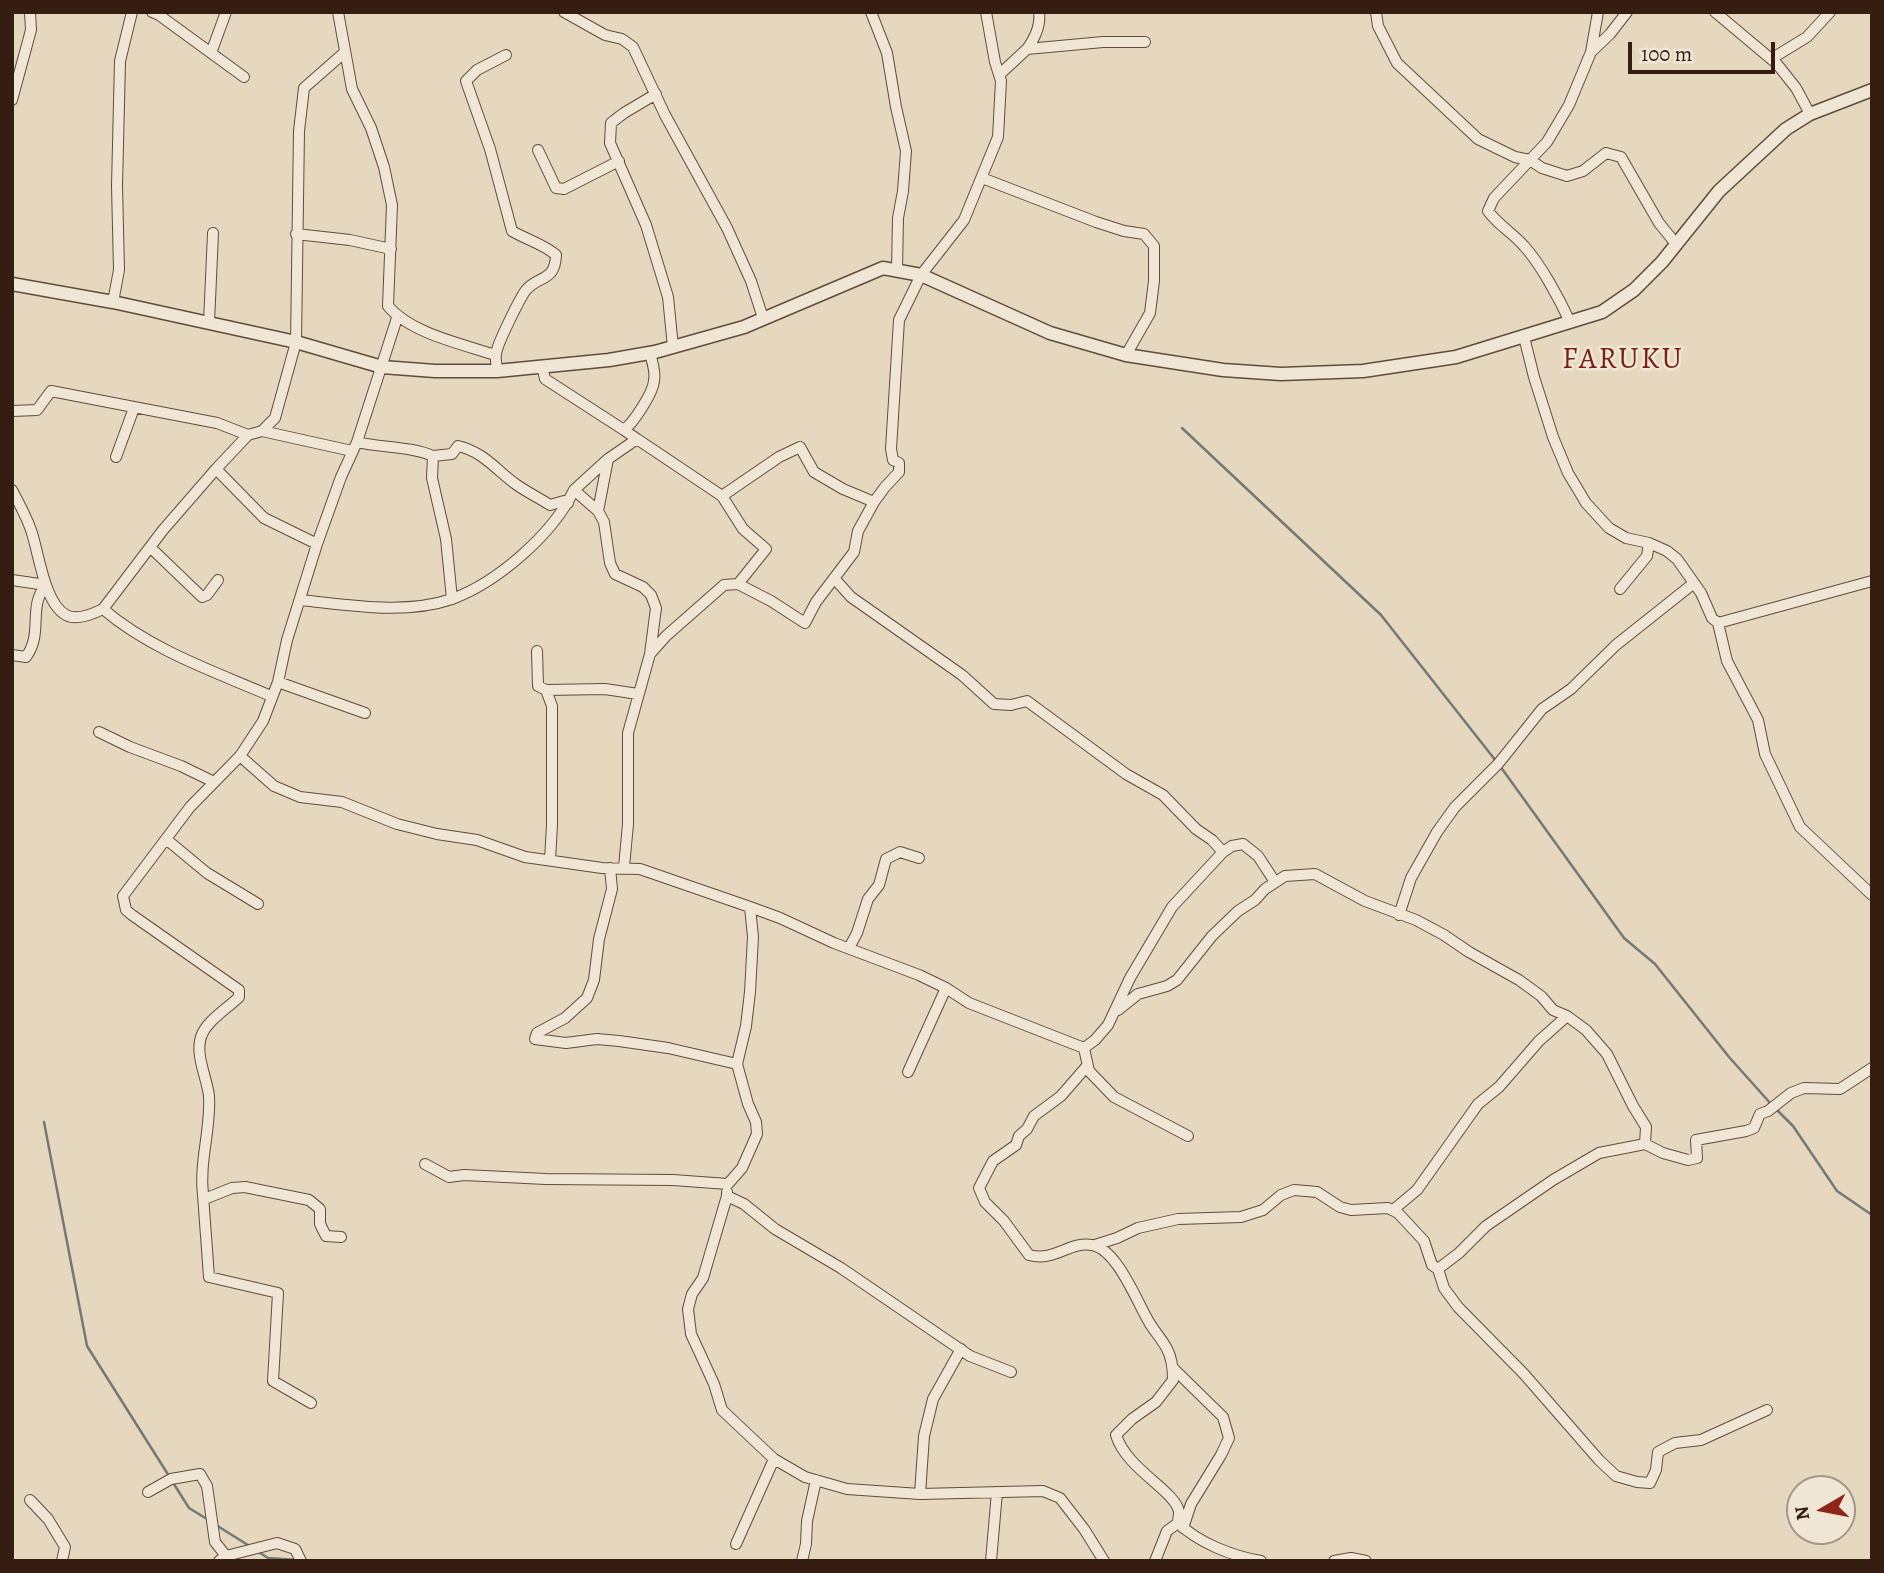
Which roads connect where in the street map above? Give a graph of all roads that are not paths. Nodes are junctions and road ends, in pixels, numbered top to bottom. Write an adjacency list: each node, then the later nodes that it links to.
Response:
1 (30, 12): 22 (street)
2 (132, 12): 40 (street)
3 (152, 12): 19 (street)
4 (226, 12): 19 (street)
5 (338, 12): 17 (street)
6 (564, 12): 26 (street)
7 (871, 12): 37 (street)
8 (986, 12): 23 (street)
9 (1039, 12): 16 (street)
10 (1376, 12): 30 (street)
11 (1598, 12): 18 (street)
12 (1627, 12): 18 (street)
13 (1715, 12): 21 (street)
14 (1830, 12): 21 (street)
15 (1145, 42): 16 (street)
16 (1027, 49): 23 (street)
17 (345, 52): 34 (street); 36 (street)
18 (1591, 52): 30 (street)
19 (211, 53): 24 (street)
20 (506, 55): 49 (street)
21 (1771, 59): 28 (street)
22 (17, 67): 27 (street)
23 (1000, 74): 32 (street)
24 (244, 77)
25 (1872, 90): 28 (street)
26 (656, 94): 31 (street); 42 (street)
27 (12, 100)
28 (1810, 114): 35 (street)
29 (538, 150): 31 (street)
30 (1530, 160): 35 (street); 43 (street)
31 (619, 161): 47 (street)
32 (982, 178): 38 (street); 50 (street)
33 (213, 233): 44 (street)
34 (296, 234): 36 (street); 46 (street)
35 (1676, 244): 43 (street)
36 (391, 249): 41 (street)
37 (897, 270): 38 (street); 42 (street)
38 (921, 275): 50 (street); 68 (street)
39 (12, 284): 40 (street)
40 (113, 302): 44 (street)
41 (397, 317): 49 (street); 52 (street)
42 (763, 318): 47 (street)
43 (1570, 322): 45 (street)
44 (209, 323): 46 (street)
45 (1524, 337): 50 (street); 71 (street)
46 (296, 342): 52 (street); 57 (street)
47 (673, 347): 48 (street)
48 (650, 353): 51 (street); 56 (street)
49 (495, 355): 53 (street)
50 (1126, 355)
51 (542, 366): 53 (street); 56 (street)
52 (382, 367): 53 (street); 60 (street)
53 (497, 370)
54 (134, 408): 55 (street); 58 (street); 62 (street)
55 (12, 411)
56 (624, 430): 59 (street)
57 (262, 431): 58 (street); 60 (street)
58 (248, 435): 64 (street)
59 (637, 439): 63 (street); 67 (street)
60 (354, 447): 61 (street); 72 (street)
61 (433, 456): 69 (street); 82 (street)
62 (116, 457)
63 (608, 459): 66 (street); 70 (street)
64 (216, 469): 72 (street); 73 (street)
65 (12, 489): 80 (street)
66 (575, 490): 69 (street); 70 (street)
67 (722, 496): 68 (street); 79 (street)
68 (874, 502): 74 (street)
69 (568, 503): 82 (street)
70 (598, 511): 87 (street)
71 (1649, 543): 78 (street); 81 (street)
72 (317, 544): 83 (street)
73 (149, 547): 76 (street); 84 (street)
74 (834, 578): 79 (street); 98 (street)
75 (12, 580): 80 (street)
76 (218, 580)
77 (1872, 581): 85 (street)
78 (1695, 583): 85 (street); 107 (street)
79 (738, 584): 87 (street)
80 (46, 585): 84 (street); 88 (street)
81 (1620, 589)
82 (452, 599): 83 (street)
83 (301, 600): 89 (street)
84 (103, 609): 92 (street)
85 (1718, 623): 104 (street)
86 (537, 651): 90 (street)
87 (650, 654): 91 (street)
88 (12, 655)
89 (278, 682): 92 (street); 93 (street)
90 (546, 691): 91 (street); 100 (street)
91 (638, 694): 101 (street)
92 (271, 696): 95 (street)
93 (365, 713)
94 (99, 732): 96 (street)
95 (240, 756): 96 (street); 100 (street)
96 (214, 782): 97 (street)
97 (166, 839): 105 (street); 121 (street)
98 (1223, 852): 103 (street); 110 (street)
99 (919, 858): 108 (street)
100 (550, 860): 102 (street)
101 (624, 867): 102 (street); 106 (street)
102 (610, 868): 113 (street)
103 (1275, 882): 107 (street); 110 (street)
104 (1872, 895)
105 (258, 904)
106 (750, 907): 108 (street); 113 (street)
107 (1399, 915): 111 (street)
108 (849, 948): 109 (street)
109 (946, 988): 112 (street); 116 (street)
110 (1113, 1015): 112 (street)
111 (1567, 1016): 118 (street); 123 (street)
112 (1084, 1048): 114 (street)
113 (737, 1064): 120 (street)
114 (1087, 1066): 117 (street); 125 (street)
115 (1872, 1068): 118 (street)
116 (908, 1072)
117 (1188, 1136)
118 (1645, 1144): 126 (street)
119 (425, 1164): 120 (street)
120 (729, 1184): 122 (street)
121 (203, 1195): 124 (street); 130 (street)
122 (727, 1196): 127 (street); 132 (street)
123 (1393, 1210): 125 (street); 126 (street)
124 (341, 1237)
125 (1096, 1245): 128 (street)
126 (1438, 1269): 131 (street)
127 (961, 1349): 129 (street); 136 (street)
128 (1173, 1368): 138 (street); 138 (street)
129 (1011, 1372)
130 (311, 1403)
131 (1767, 1410)
132 (774, 1459): 133 (street); 139 (street)
133 (816, 1480): 136 (street); 143 (street)
134 (148, 1492): 140 (street)
135 (997, 1492): 136 (street); 144 (street); 145 (street)
136 (920, 1494)
137 (30, 1500): 141 (street)
138 (1180, 1526): 146 (street); 147 (street)
139 (736, 1544)
140 (223, 1559): 142 (street)
141 (62, 1561)
142 (301, 1561)
143 (802, 1561)
144 (991, 1561)
145 (1104, 1561)
146 (1155, 1561)
147 (1260, 1561)
148 (1334, 1561): 149 (street)
149 (1366, 1561)

